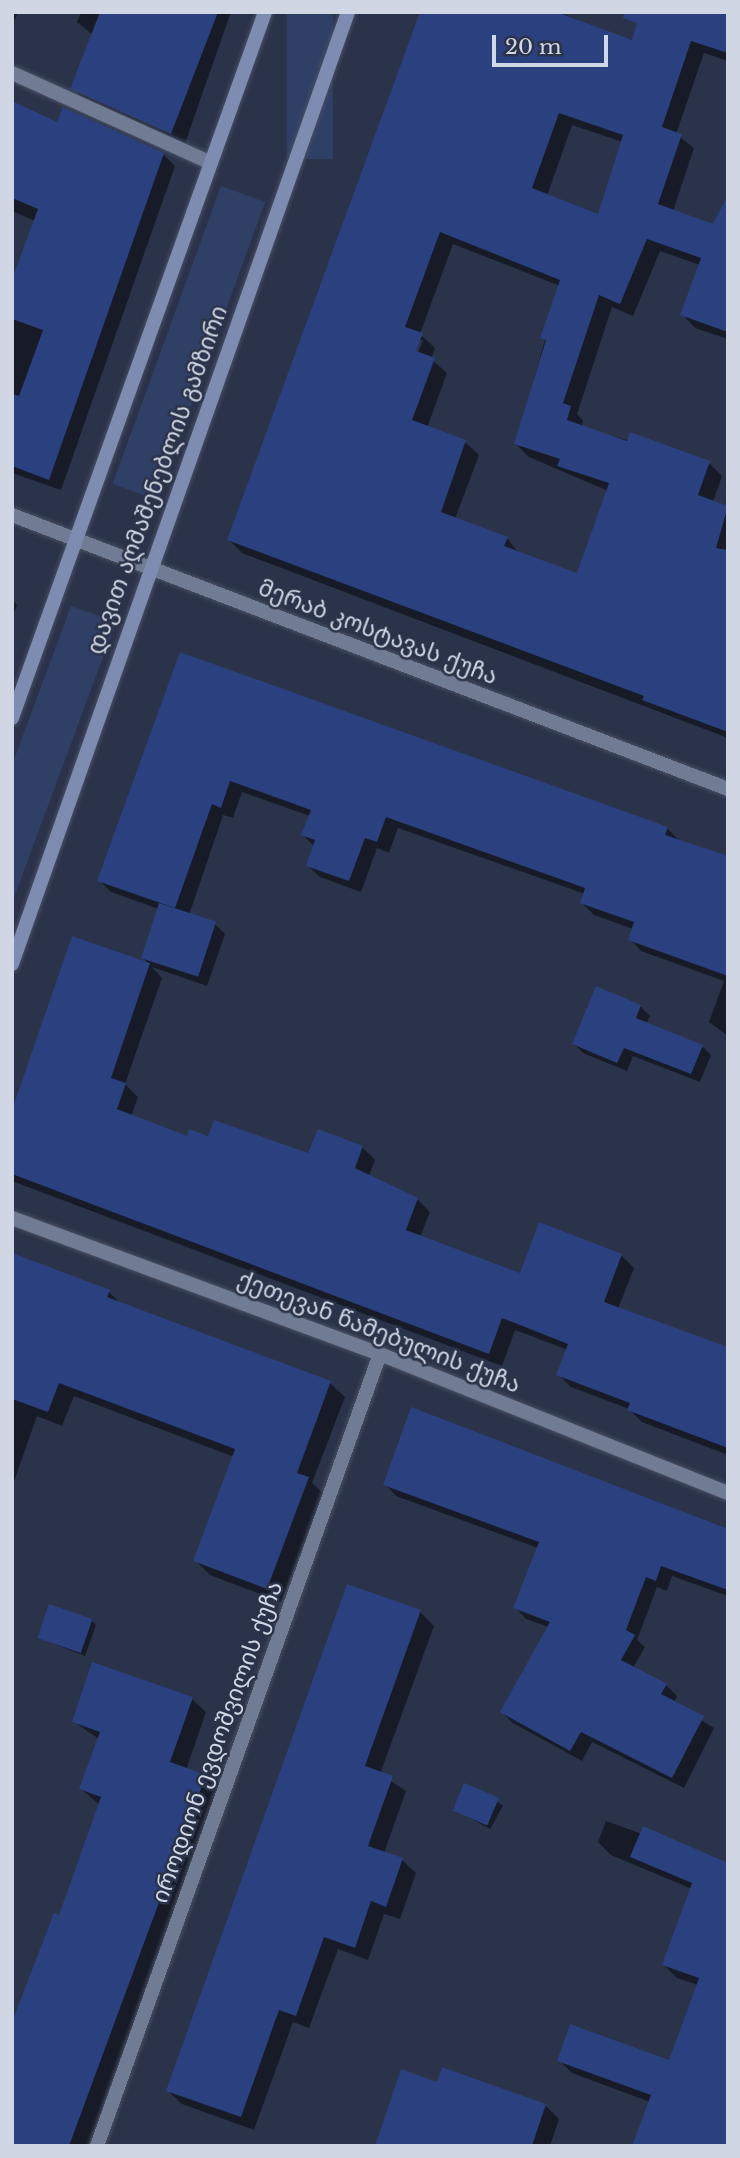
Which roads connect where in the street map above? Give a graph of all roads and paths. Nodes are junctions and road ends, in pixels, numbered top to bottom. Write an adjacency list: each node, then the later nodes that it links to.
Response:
1 (265, 12): 4 (street)
2 (348, 12): 7 (street, დავით აღმაშენებლის გამზირი)
3 (12, 73): 4 (street)
4 (211, 163): 6 (street)
5 (12, 515): 6 (street, მერაბ კოსტავას ქუჩა)
6 (75, 543): 7 (street, მერაბ კოსტავას ქუჩა); 8 (street)
7 (149, 569): 9 (street, მერაბ კოსტავას ქუჩა); 10 (street, დავით აღმაშენებლის გამზირი)
8 (12, 718)
9 (728, 789)
10 (12, 964)
11 (12, 1218): 12 (street, ქეთევან წამებულის ქუჩა)
12 (380, 1354): 13 (street, ქეთევან წამებულის ქუჩა); 14 (street, იროდიონ ევდოშვილის ქუჩა)
13 (728, 1493)
14 (97, 2146)

